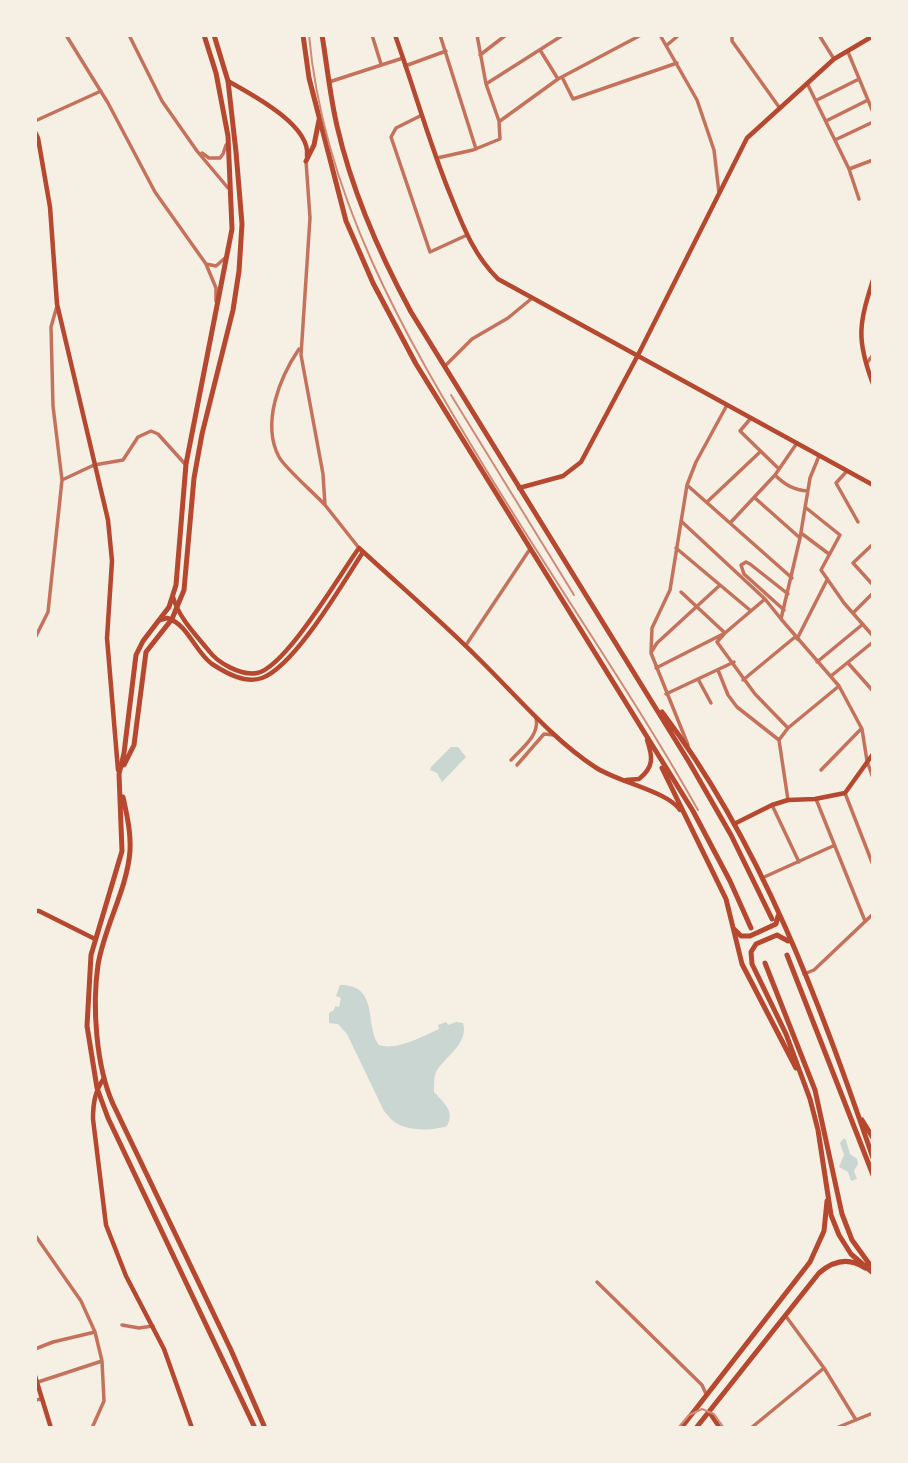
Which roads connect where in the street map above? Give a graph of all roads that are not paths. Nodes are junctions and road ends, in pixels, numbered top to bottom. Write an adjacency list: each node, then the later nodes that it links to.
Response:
1 (66, 35): 35 (street)
2 (129, 35): 50 (street)
3 (204, 35): 47 (main road)
4 (214, 35): 31 (main road)
5 (303, 35): 41 (main road)
6 (322, 35): 32 (main road)
7 (372, 35): 27 (street)
8 (395, 35): 24 (main road)
9 (440, 35): 21 (street)
10 (477, 35): 23 (street)
11 (506, 35): 23 (street)
12 (563, 35): 20 (street)
13 (641, 35): 29 (street)
14 (660, 35): 19 (street)
15 (679, 35): 19 (street)
16 (732, 35): 38 (street)
17 (819, 35): 25 (street)
18 (872, 37): 22 (main road)
19 (666, 45): 26 (street)
20 (540, 50): 29 (street); 34 (street)
21 (446, 51): 28 (street); 49 (street)
22 (848, 52): 25 (main road); 30 (street)
23 (480, 55): 34 (street)
24 (403, 58): 27 (street); 28 (main road)
25 (834, 59): 33 (main road)
26 (677, 63): 29 (street); 56 (street)
27 (382, 64): 32 (street)
28 (405, 66): 40 (main road)
29 (560, 78): 43 (street)
30 (859, 79): 36 (street); 37 (street)
31 (228, 81): 53 (main road); 111 (main road)
32 (329, 82): 69 (main road)
33 (807, 83): 36 (street); 38 (main road)
34 (486, 85): 43 (street)
35 (101, 91): 42 (street); 60 (street)
36 (817, 100): 44 (street)
37 (868, 100): 39 (street); 44 (street)
38 (779, 107): 56 (main road)
39 (873, 112)
40 (422, 115): 51 (main road); 58 (street)
41 (319, 117): 53 (main road); 98 (main road)
42 (35, 121)
43 (499, 121): 49 (street)
44 (826, 121): 48 (street)
45 (873, 122): 48 (street)
46 (35, 132): 63 (main road)
47 (228, 136): 50 (street); 55 (main road)
48 (835, 140): 54 (street)
49 (476, 149): 51 (street)
50 (197, 150): 55 (street)
51 (436, 159): 58 (main road)
52 (873, 160): 54 (street)
53 (306, 161): 65 (street)
54 (849, 169): 57 (street)
55 (232, 192): 59 (main road)
56 (719, 195): 66 (main road)
57 (859, 199)
58 (467, 235): 62 (main road)
59 (226, 256): 60 (street); 64 (main road)
60 (206, 264): 64 (street)
61 (873, 280): 68 (main road)
62 (531, 299): 66 (main road); 69 (street)
63 (57, 304): 77 (main road); 81 (street)
64 (217, 313): 76 (main road)
65 (300, 347): 88 (street); 88 (street)
66 (638, 355): 71 (main road); 84 (main road)
67 (873, 355): 68 (street)
68 (866, 364): 70 (main road)
69 (444, 366): 84 (main road)
70 (873, 384)
71 (728, 404): 72 (main road); 82 (street)
72 (751, 418): 73 (main road); 74 (street)
73 (797, 443): 75 (main road); 78 (street)
74 (760, 452): 78 (street); 87 (street)
75 (819, 456): 79 (main road); 85 (street)
76 (186, 464): 77 (street); 108 (main road)
77 (94, 465): 81 (street); 151 (main road)
78 (779, 469): 80 (street)
79 (847, 471): 83 (main road); 91 (street)
80 (775, 475): 85 (street); 86 (street)
81 (62, 480): 121 (street)
82 (687, 485): 87 (street); 90 (street)
83 (873, 485)
84 (519, 488): 134 (main road)
85 (808, 491): 89 (street)
86 (755, 498): 92 (street); 94 (street)
87 (707, 502): 92 (street)
88 (325, 505): 96 (street)
89 (805, 507): 93 (street); 100 (street)
90 (681, 521): 97 (street); 109 (street)
91 (858, 522)
92 (731, 523): 101 (street)
93 (801, 533): 94 (street); 100 (street)
94 (800, 538): 101 (street)
95 (873, 544): 103 (street)
96 (359, 548): 99 (main road); 111 (main road)
97 (676, 548): 104 (street); 125 (street)
98 (530, 549): 124 (street); 143 (main road)
99 (363, 552): 115 (main road); 124 (main road)
100 (830, 554): 102 (street)
101 (792, 578): 107 (street)
102 (827, 580): 114 (street); 122 (street)
103 (873, 585)
104 (719, 586): 110 (street); 113 (street)
105 (681, 592): 110 (street)
106 (873, 593): 114 (street)
107 (788, 594): 112 (street); 112 (street)
108 (173, 597): 111 (main road); 117 (main road)
109 (765, 599): 113 (street); 116 (street)
110 (696, 605): 119 (street); 125 (street)
111 (177, 609): 115 (main road)
112 (784, 610): 116 (street)
113 (751, 611): 119 (street)
114 (853, 612): 118 (street)
115 (172, 619): 117 (main road); 151 (main road)
116 (781, 619): 122 (street)
117 (160, 620): 151 (main road)
118 (863, 624): 120 (street); 127 (street)
119 (725, 633): 126 (street); 129 (street)
120 (873, 636)
121 (35, 638)
122 (796, 638): 127 (street); 133 (street)
123 (873, 642): 128 (street)
124 (466, 645): 139 (main road)
125 (651, 653): 129 (street)
126 (734, 662): 130 (street); 133 (street)
127 (817, 662): 131 (street)
128 (848, 663): 131 (street); 136 (street)
129 (656, 668): 137 (street)
130 (719, 670): 132 (street); 144 (street)
131 (831, 676): 135 (street)
132 (698, 680): 137 (street); 138 (street)
133 (743, 680): 140 (street)
134 (642, 685): 146 (main road); 167 (main road)
135 (839, 686): 140 (street); 141 (street)
136 (873, 691)
137 (666, 694): 146 (street)
138 (711, 704)
139 (533, 713): 142 (main road); 147 (street)
140 (788, 728): 144 (street)
141 (862, 729): 148 (street); 150 (street)
142 (557, 736): 149 (street); 152 (main road)
143 (646, 737): 152 (main road); 158 (main road); 169 (main road)
144 (779, 740): 156 (street)
145 (873, 754): 148 (main road)
146 (693, 757): 159 (main road)
147 (512, 760)
148 (867, 761): 153 (street); 154 (main road)
149 (517, 765)
150 (821, 770)
151 (119, 774): 171 (main road); 173 (main road)
152 (611, 777): 158 (main road)
153 (873, 778)
154 (845, 793): 155 (main road); 162 (street)
155 (816, 799): 156 (main road); 160 (street)
156 (788, 800): 157 (main road)
157 (772, 805): 159 (main road); 161 (street)
158 (689, 822): 170 (main road)
159 (734, 824): 163 (main road)
160 (834, 846): 161 (street); 168 (street)
161 (799, 862): 163 (street)
162 (873, 865)
163 (762, 878): 165 (main road)
164 (35, 911): 171 (main road)
165 (779, 913): 170 (main road); 172 (main road)
166 (873, 914): 168 (street)
167 (772, 919)
168 (864, 921): 176 (street)
169 (751, 928)
170 (734, 929): 179 (main road)
171 (95, 939): 173 (main road); 178 (main road)
172 (791, 943): 176 (main road); 179 (main road)
173 (101, 954): 177 (main road)
174 (787, 955): 183 (main road)
175 (765, 963): 186 (main road)
176 (804, 974): 180 (main road)
177 (104, 1078): 178 (main road); 207 (main road)
178 (97, 1088): 190 (main road); 206 (main road)
179 (810, 1099): 184 (main road)
180 (856, 1110): 181 (main road); 182 (main road)
181 (873, 1138)
182 (873, 1158)
183 (873, 1175)
184 (827, 1198): 186 (main road); 197 (main road)
185 (35, 1235): 191 (street)
186 (873, 1272): 188 (main road)
187 (597, 1282): 197 (street)
188 (785, 1314): 194 (street); 200 (main road)
189 (122, 1325): 190 (street)
190 (153, 1326): 205 (main road)
191 (94, 1332): 192 (street); 193 (street)
192 (35, 1349)
193 (102, 1361): 196 (street); 204 (street)
194 (824, 1367): 202 (street); 211 (street)
195 (35, 1376): 196 (main road)
196 (37, 1382): 198 (main road)
197 (706, 1394): 208 (main road)
198 (42, 1399): 199 (street); 203 (main road)
199 (35, 1400)
200 (709, 1412): 209 (main road); 210 (main road)
201 (873, 1413): 202 (street)
202 (856, 1420): 212 (street)
203 (51, 1428)
204 (92, 1428)
205 (192, 1428)
206 (255, 1428)
207 (265, 1428)
208 (681, 1428)
209 (696, 1428)
210 (720, 1428)
211 (751, 1428)
212 (836, 1428)

